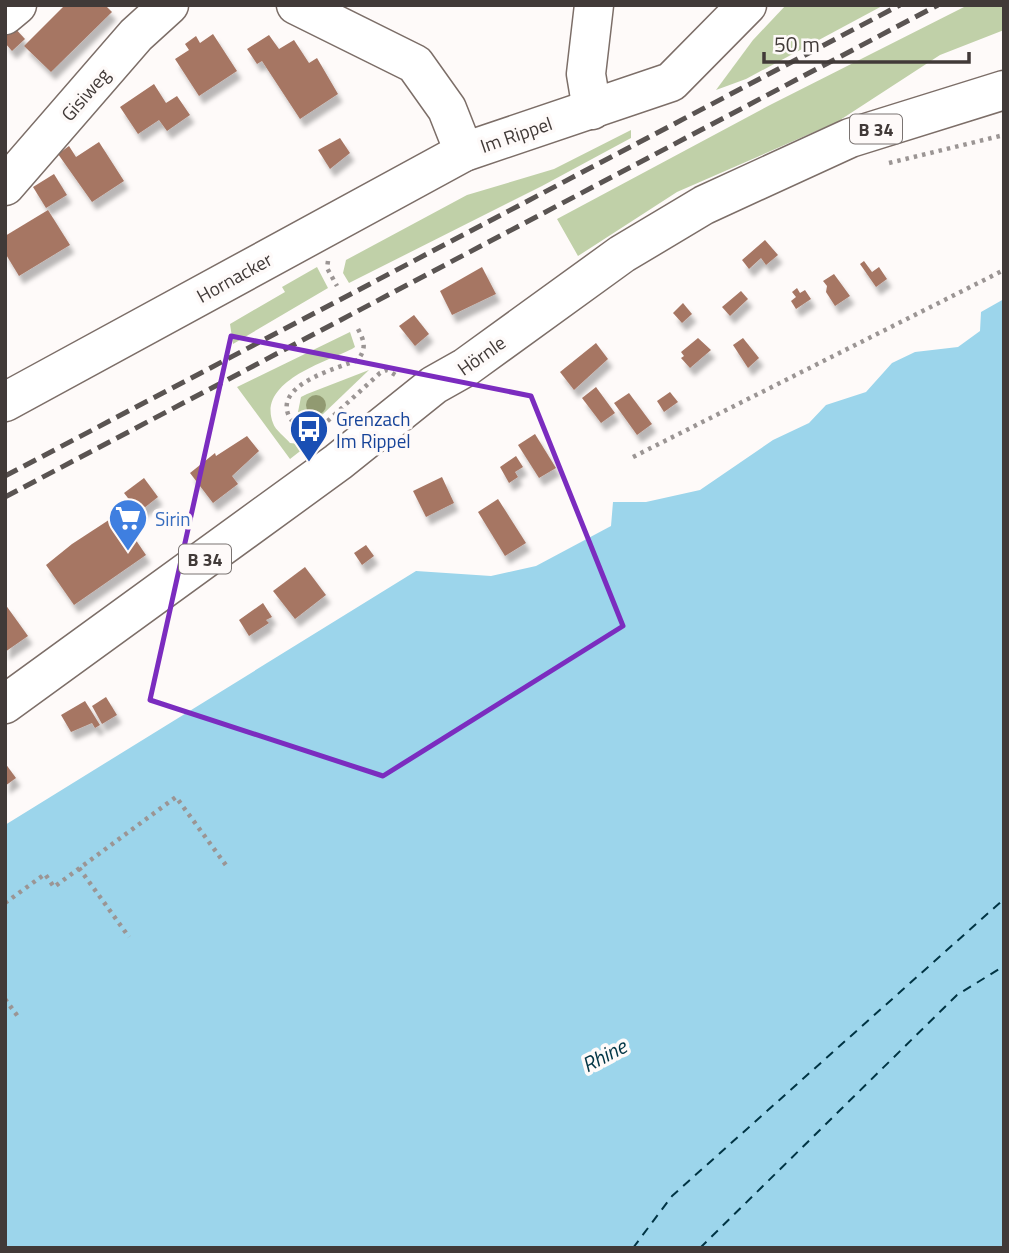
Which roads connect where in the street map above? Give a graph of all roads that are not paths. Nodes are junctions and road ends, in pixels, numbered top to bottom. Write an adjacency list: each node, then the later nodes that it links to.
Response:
1 (18, 5): 6 (street)
2 (169, 5): 10 (street, Gisiweg)
3 (296, 5): 9 (street, Im Rippel)
4 (594, 5): 8 (street)
5 (747, 5): 8 (street, Im Rippel)
6 (5, 15)
7 (1004, 90): 12 (street, Hörnle / B 34)
8 (592, 110): 9 (street, Im Rippel)
9 (464, 152): 11 (street, Hornacker)
10 (5, 186)
11 (5, 402)
12 (5, 704)

